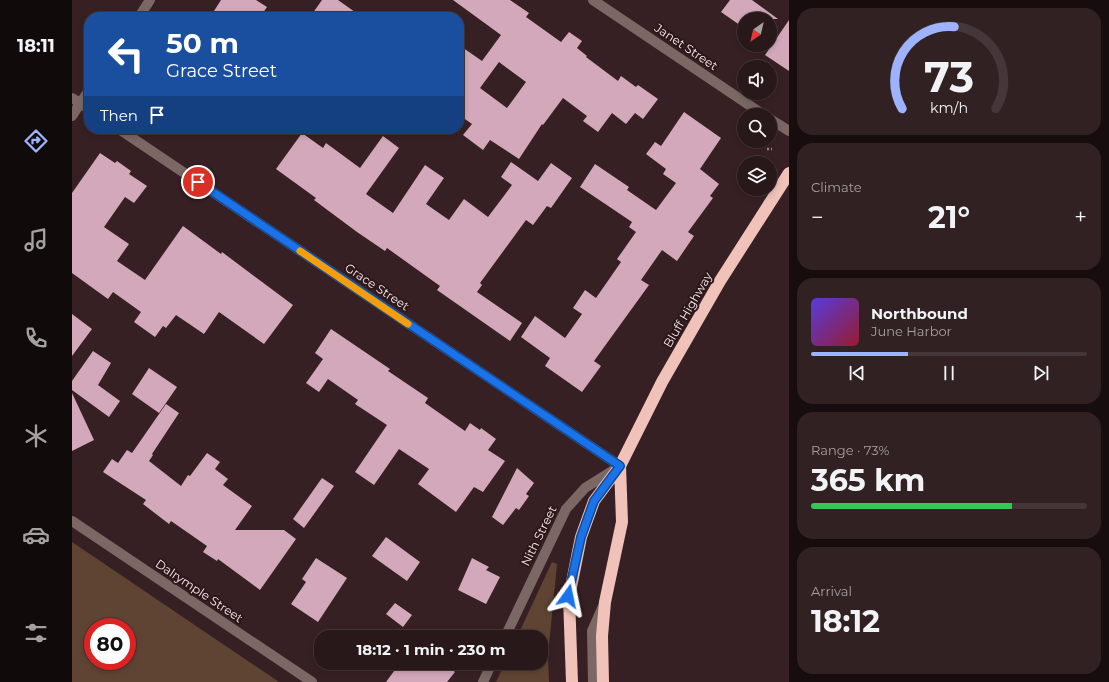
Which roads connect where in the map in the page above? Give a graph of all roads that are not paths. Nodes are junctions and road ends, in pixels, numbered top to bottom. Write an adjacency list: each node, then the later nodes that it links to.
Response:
1 (150, 0): 3 (street)
2 (593, 0): 5 (street, Janet Street)
3 (142, 12)
4 (80, 103): 6 (street)
5 (754, 108)
6 (72, 116)
7 (777, 123): 8 (street)
8 (789, 131)
9 (126, 134): 11 (street, Grace Street)
10 (789, 173): 11 (highway, Bluff Highway)
11 (620, 466): 13 (highway); 14 (street, Nith Street); 18 (highway, Bluff Highway)
12 (72, 521): 16 (street, Dalrymple Street)
13 (605, 602): 19 (street); 20 (highway)
14 (507, 630)
15 (489, 670): 17 (street)
16 (312, 682)
17 (483, 682)
18 (572, 682)
19 (593, 682)
20 (603, 682)

